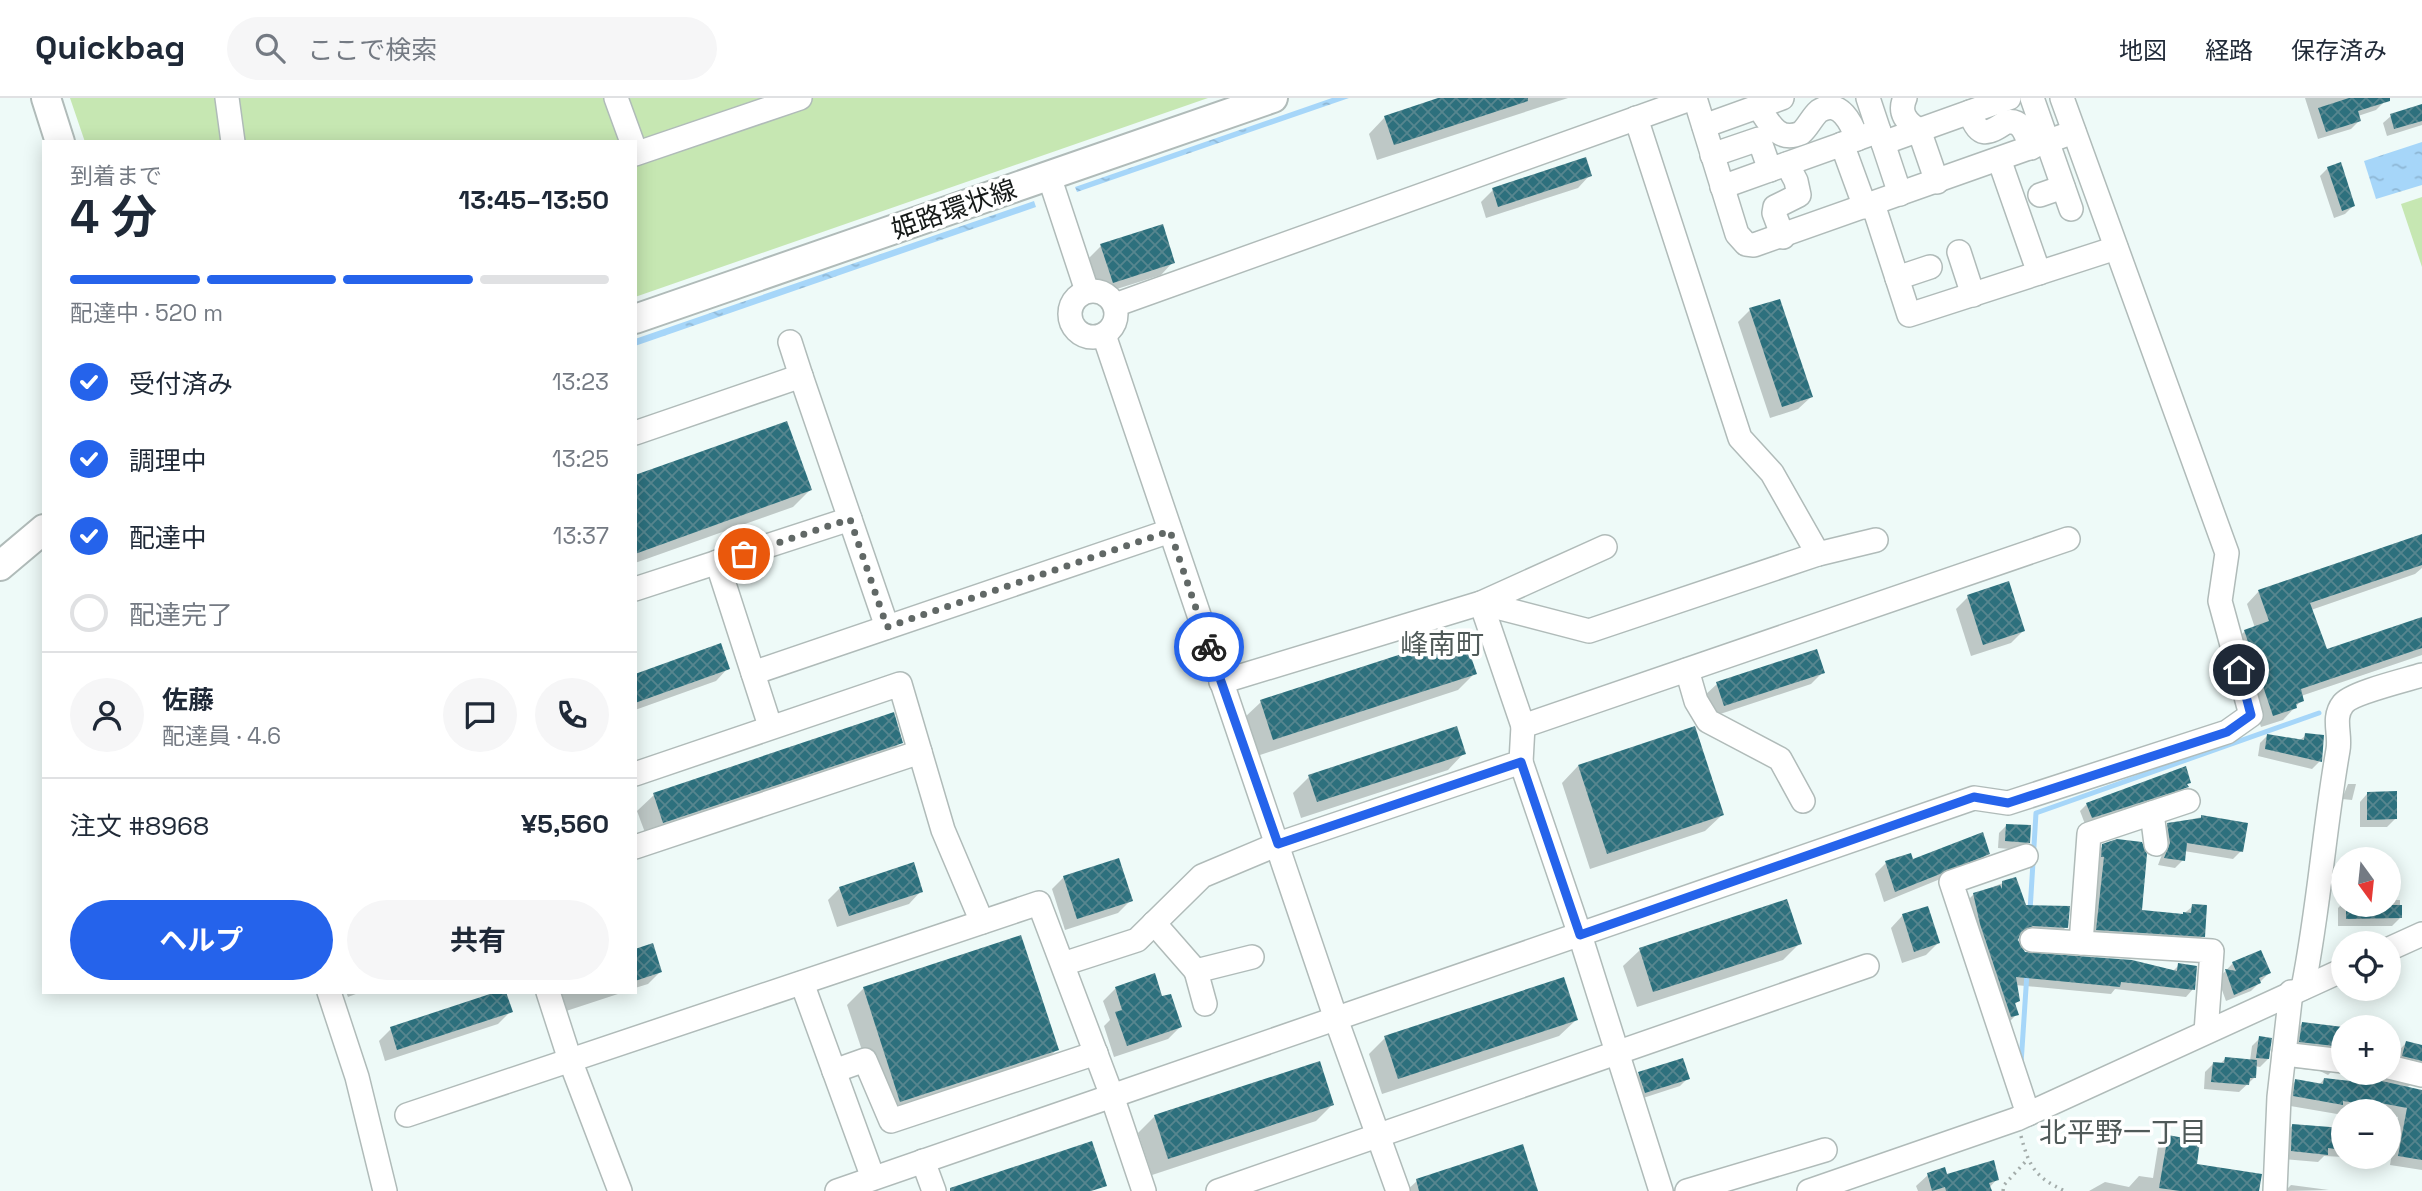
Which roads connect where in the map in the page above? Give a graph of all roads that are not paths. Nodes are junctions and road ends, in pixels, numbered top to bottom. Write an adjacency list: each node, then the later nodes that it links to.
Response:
1 (46, 98): 20 (main road)
2 (227, 98): 21 (street)
3 (616, 98): 22 (street)
4 (800, 98): 25 (street)
5 (1273, 98): 29 (main road, 姫路環状線)
6 (1694, 98): 15 (street); 16 (street)
7 (1782, 98): 13 (street)
8 (1868, 98): 19 (street)
9 (1905, 98): 17 (street)
10 (2009, 98): 14 (street)
11 (2032, 98): 24 (street)
12 (2062, 98): 18 (street)
13 (1758, 106): 16 (street); 23 (street)
14 (1970, 112): 17 (street); 24 (street)
15 (1636, 118): 45 (street); 57 (street)
16 (1704, 126): 26 (street)
17 (1919, 130): 19 (street); 30 (street)
18 (2074, 132): 24 (street); 38 (street)
19 (1881, 137): 23 (street); 33 (street)
20 (59, 140)
21 (233, 140)
22 (631, 140)
23 (1850, 142): 28 (street); 35 (street)
24 (2039, 145): 27 (street); 32 (street)
25 (637, 153)
26 (1712, 155): 28 (street); 31 (street)
27 (1998, 159): 30 (street); 41 (street)
28 (1778, 167): 31 (street); 37 (street)
29 (1049, 176): 43 (street); 46 (main road, 姫路環状線)
30 (1937, 181): 33 (street)
31 (1722, 187): 37 (street)
32 (2063, 187): 34 (street); 36 (street)
33 (1900, 194): 35 (street)
34 (2040, 195)
35 (1869, 206): 37 (street); 42 (street)
36 (2071, 209)
37 (1783, 237)
38 (2116, 248): 41 (street); 82 (street)
39 (1959, 252): 44 (street)
40 (1930, 267): 42 (street)
41 (2039, 273): 44 (street)
42 (1897, 278): 44 (street)
43 (1087, 291): 45 (street); 47 (street)
44 (1973, 295)
45 (1115, 305): 47 (street)
46 (637, 318)
47 (1104, 335): 53 (street)
48 (790, 342): 49 (street)
49 (801, 376): 50 (street); 51 (street)
50 (637, 432)
51 (850, 519): 58 (street); 62 (street)
52 (42, 531): 59 (main road)
53 (1170, 531): 62 (street); 66 (street)
54 (2068, 539): 63 (street)
55 (1876, 541): 57 (street)
56 (1605, 547): 61 (street)
57 (1818, 554): 61 (street)
58 (717, 562): 60 (street); 64 (street)
59 (0, 566)
60 (637, 588)
61 (1481, 603): 66 (street); 68 (street)
62 (887, 627): 64 (street)
63 (1687, 670): 68 (street); 72 (street)
64 (753, 673): 67 (street)
65 (2422, 675): 92 (street)
66 (1221, 682): 75 (street)
67 (770, 726): 69 (street); 71 (street)
68 (1523, 726): 70 (street)
69 (920, 752): 77 (street); 79 (street)
70 (1521, 762): 75 (street); 82 (street)
71 (637, 773)
72 (1803, 801)
73 (2188, 801): 74 (street)
74 (2152, 813): 76 (street); 84 (street)
75 (1278, 844): 80 (street); 96 (street)
76 (2156, 844)
77 (637, 846)
78 (2026, 856): 108 (street)
79 (982, 922): 87 (street); 91 (street)
80 (1154, 923): 87 (street); 89 (street)
81 (2422, 934): 85 (street)
82 (1580, 935): 96 (street); 99 (street)
83 (2032, 940): 84 (street)
84 (2081, 943): 97 (street)
85 (2401, 944)
86 (1252, 957): 89 (street)
87 (1063, 964): 98 (street)
88 (1867, 966): 99 (street)
89 (1196, 971): 95 (street)
90 (2331, 975): 92 (street)
91 (802, 983): 102 (street); 104 (street)
92 (2297, 990): 97 (street); 100 (street)
93 (330, 994): 114 (street)
94 (549, 994): 102 (street)
95 (1205, 1004)
96 (1336, 1019): 106 (street); 109 (street)
97 (2206, 1032): 108 (street)
98 (1096, 1053): 104 (street); 106 (street)
99 (1617, 1053): 109 (street); 121 (street)
100 (2284, 1054): 101 (street); 123 (street)
101 (2331, 1059)
102 (570, 1060): 107 (street); 115 (street)
103 (2401, 1070): 105 (street)
104 (834, 1071): 112 (street)
105 (2422, 1075)
106 (1112, 1096): 111 (street); 118 (street)
107 (407, 1115)
108 (2022, 1117): 113 (street)
109 (1378, 1136): 119 (street); 120 (street)
110 (1825, 1150): 122 (street)
111 (923, 1161): 112 (street); 117 (street)
112 (873, 1178): 116 (street)
113 (1818, 1190)
114 (385, 1191)
115 (620, 1191)
116 (837, 1191)
117 (934, 1191)
118 (1144, 1191)
119 (1218, 1191)
120 (1398, 1191)
121 (1661, 1191)
122 (1687, 1191)
123 (2275, 1191)

